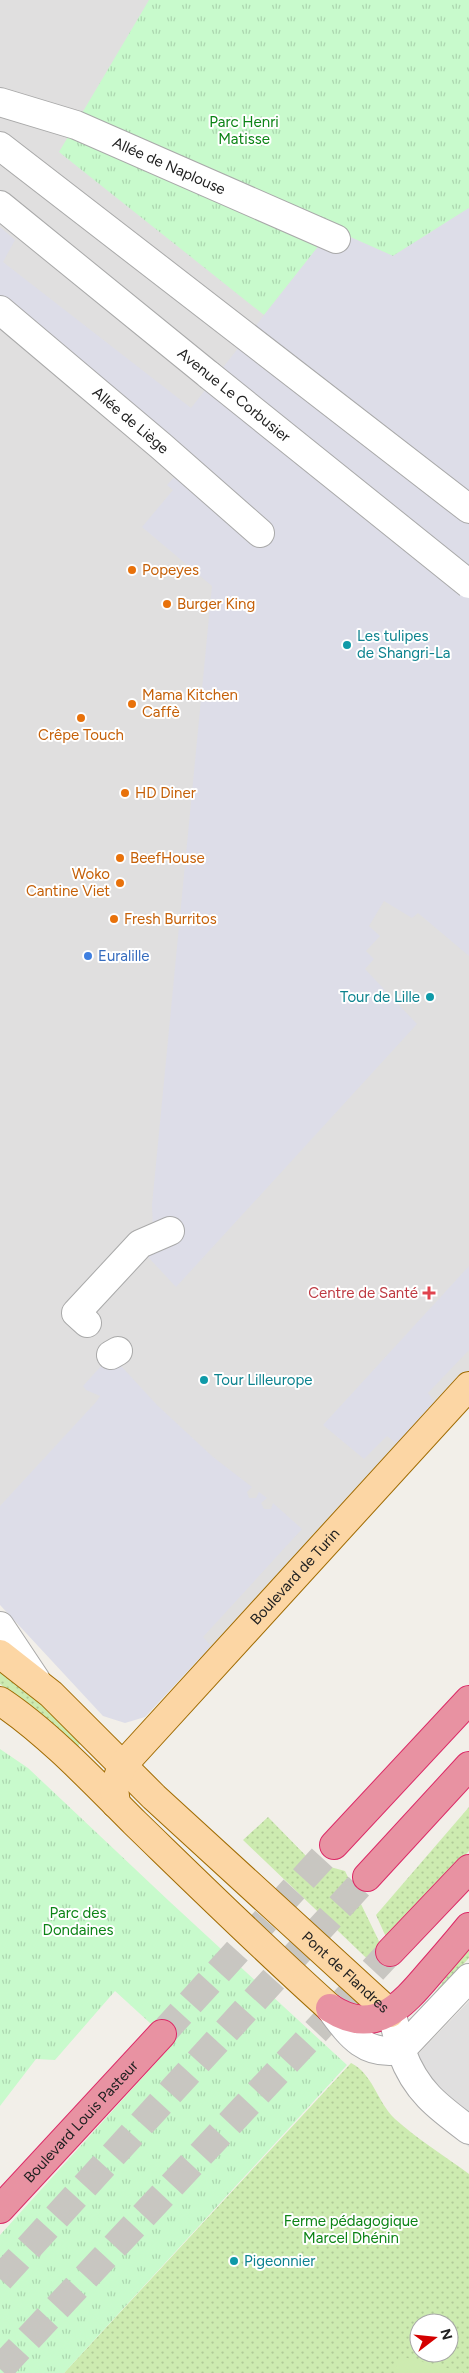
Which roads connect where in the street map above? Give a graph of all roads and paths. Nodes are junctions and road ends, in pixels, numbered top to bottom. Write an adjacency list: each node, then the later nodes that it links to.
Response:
1 (0, 102): 4 (street, Allée de Naplouse)
2 (0, 146): 6 (street)
3 (0, 205): 8 (street, Avenue Le Corbusier, bridge)
4 (336, 239)
5 (0, 310): 7 (street, Allée de Liège)
6 (469, 509)
7 (260, 533)
8 (469, 584)
9 (170, 1231): 10 (street)
10 (87, 1323)
11 (469, 1386): 17 (main road, Boulevard de Turin)
12 (0, 1626): 14 (street)
13 (0, 1654): 14 (main road, Pont de Flandres)
14 (37, 1681): 17 (main road, Pont de Flandres)
15 (469, 1700): 20 (highway)
16 (0, 1701): 19 (main road)
17 (122, 1766): 19 (main road); 27 (main road, Pont de Flandres)
18 (469, 1766): 22 (highway)
19 (116, 1804): 26 (main road)
20 (334, 1845)
21 (469, 1869): 24 (highway)
22 (367, 1877)
23 (469, 1927): 27 (highway)
24 (390, 1952)
25 (469, 1978): 29 (street)
26 (330, 2008): 27 (highway); 29 (street)
27 (390, 2013): 29 (street, Pont de Flandres)
28 (162, 2034): 31 (highway, Boulevard Louis Pasteur)
29 (401, 2050): 30 (street, Pont de Flandres)
30 (469, 2130)
31 (0, 2209)

